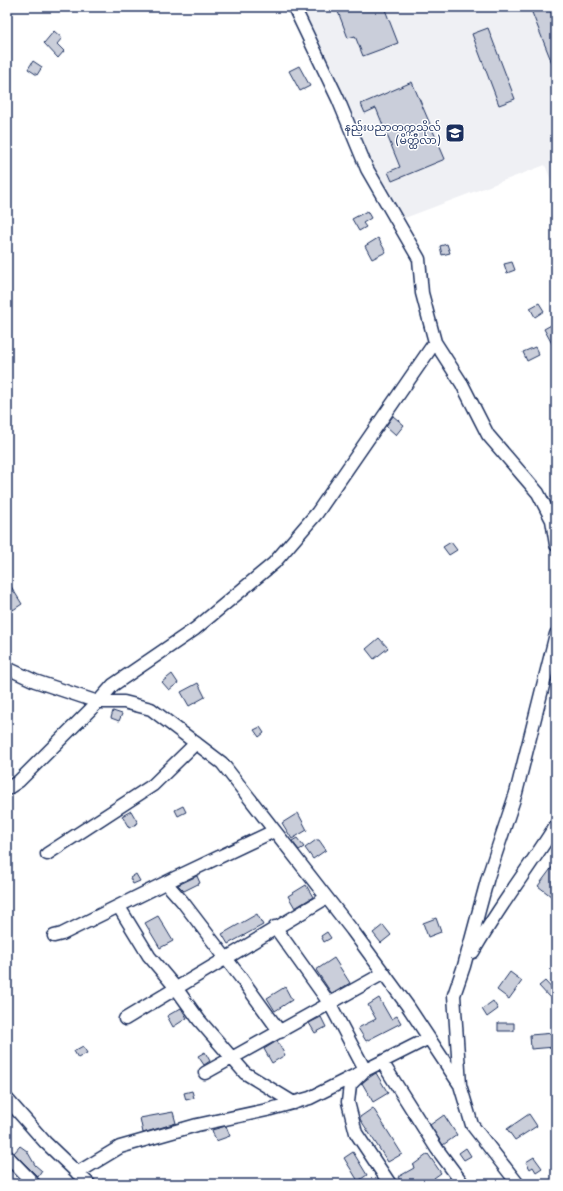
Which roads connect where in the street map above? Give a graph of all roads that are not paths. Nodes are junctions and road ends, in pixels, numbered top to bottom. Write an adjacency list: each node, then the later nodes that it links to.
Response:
1 (294, 7): 2 (street)
2 (435, 342): 3 (street); 6 (street)
3 (556, 545)
4 (556, 634): 18 (street)
5 (7, 668): 6 (street)
6 (98, 702): 7 (street); 8 (street)
7 (196, 743): 10 (street); 11 (street)
8 (7, 789)
9 (556, 825): 18 (street)
10 (274, 831): 12 (street); 13 (street)
11 (47, 854)
12 (166, 883): 14 (street); 17 (street)
13 (326, 898): 15 (street); 19 (street)
14 (120, 907): 16 (street); 20 (street)
15 (275, 927): 17 (street); 21 (street)
16 (54, 936)
17 (225, 958): 20 (street); 23 (street)
18 (464, 966): 29 (street)
19 (384, 973): 21 (street); 24 (street)
20 (176, 988): 22 (street); 25 (street)
21 (330, 1004): 23 (street); 27 (street)
22 (125, 1019)
23 (280, 1032): 25 (street)
24 (429, 1038): 26 (street); 29 (street)
25 (232, 1059): 28 (street); 31 (street)
26 (382, 1062): 27 (street); 37 (street)
27 (365, 1070): 31 (street); 36 (street)
28 (205, 1073)
29 (460, 1085): 38 (street)
30 (7, 1099): 33 (street)
31 (294, 1103): 33 (street)
32 (7, 1156): 34 (street)
33 (77, 1173): 35 (street)
34 (34, 1184)
35 (89, 1184)
36 (390, 1184)
37 (463, 1184)
38 (518, 1184)

